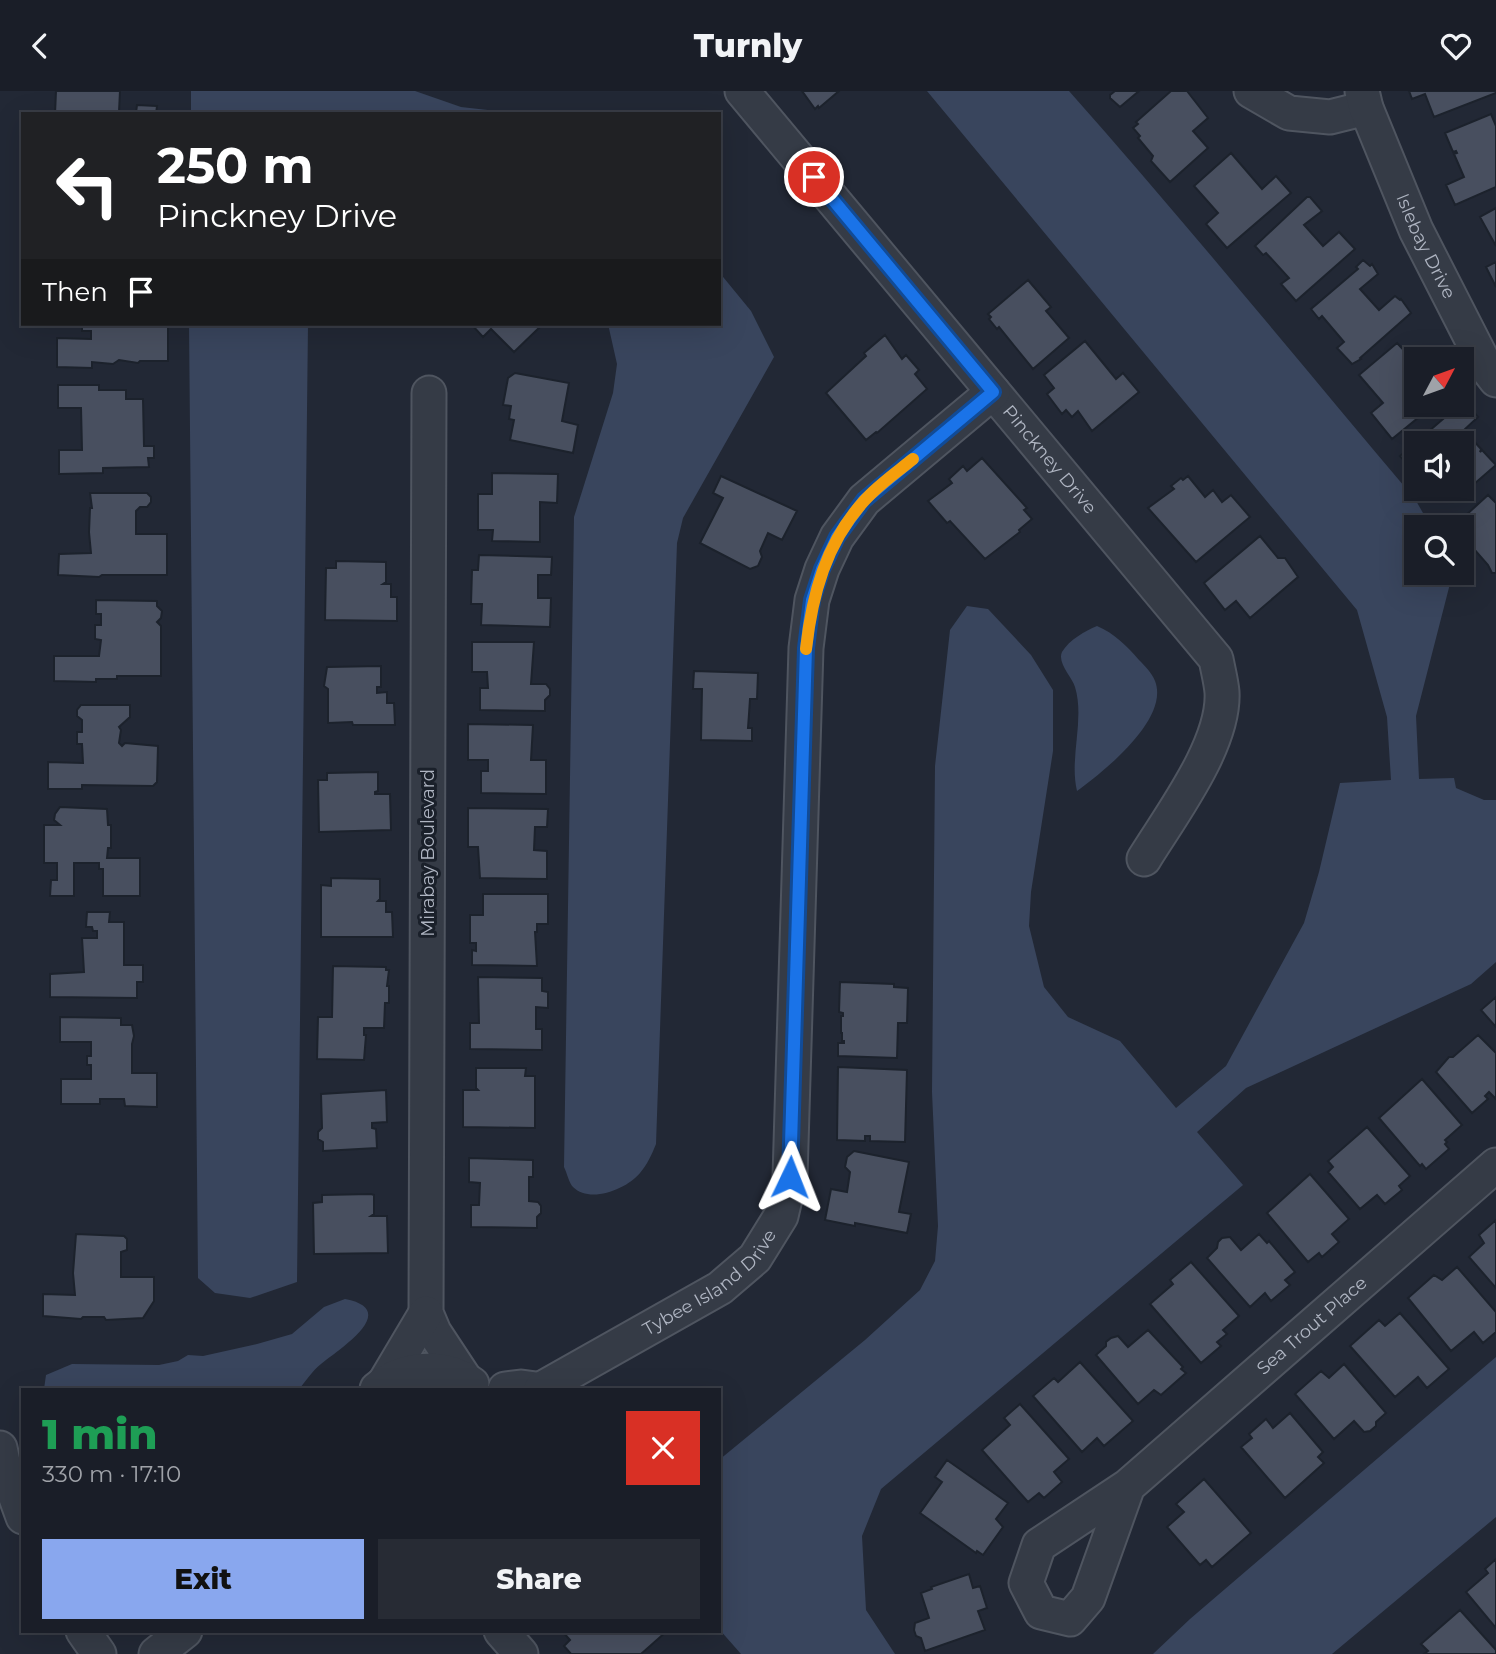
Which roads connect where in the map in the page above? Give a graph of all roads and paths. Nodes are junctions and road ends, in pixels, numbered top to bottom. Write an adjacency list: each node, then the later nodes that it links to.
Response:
1 (742, 91): 5 (street, Pinckney Drive)
2 (1251, 91): 3 (street, Islebay Drive)
3 (1364, 99): 4 (street, Islebay Drive)
4 (1496, 380)
5 (993, 392): 7 (street, Pinckney Drive); 12 (street, Tybee Island Drive)
6 (429, 393): 9 (street, Mirabay Boulevard)
7 (1144, 859)
8 (1496, 1165): 14 (street, Sea Trout Place)
9 (426, 1313): 10 (street, Mirabay Boulevard); 11 (street, Mirabay Boulevard)
10 (472, 1384): 11 (street, Mirabay Boulevard)
11 (381, 1386)
12 (540, 1388)
13 (0, 1448): 15 (street)
14 (1128, 1486)
15 (21, 1512)
16 (84, 1633): 19 (street)
17 (182, 1633): 20 (street)
18 (503, 1633): 21 (street)
19 (99, 1654)
20 (156, 1654)
21 (522, 1654)

